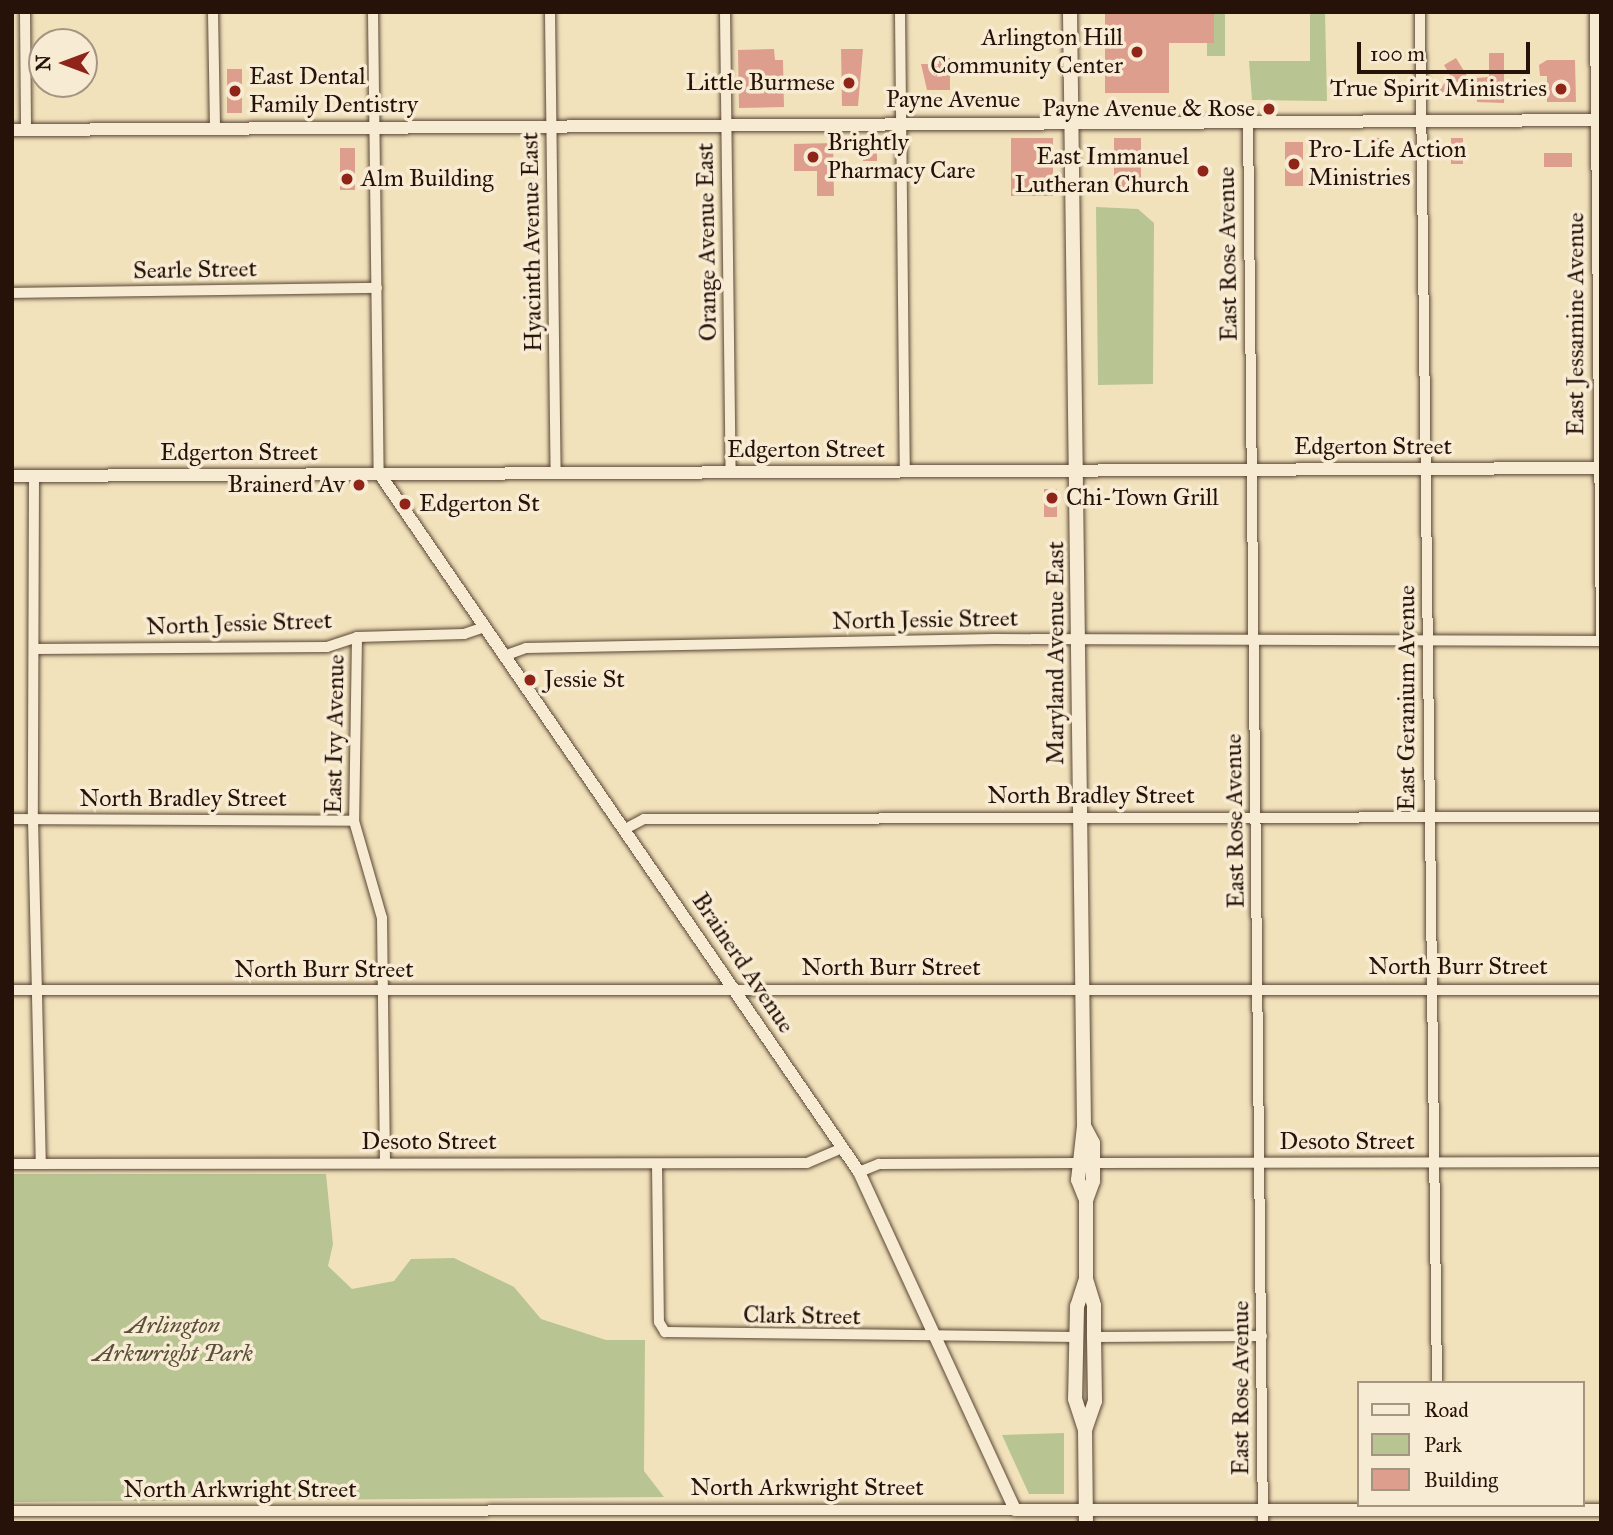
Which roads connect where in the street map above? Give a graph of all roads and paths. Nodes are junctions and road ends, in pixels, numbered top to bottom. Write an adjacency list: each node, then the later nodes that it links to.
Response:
1 (25, 12): 20 (street)
2 (213, 12): 17 (street)
3 (373, 12): 18 (street)
4 (550, 12): 16 (street, Hyacinth Avenue East)
5 (725, 12): 15 (street, Orange Avenue East)
6 (900, 12): 13 (street)
7 (1069, 12): 14 (main road, Maryland Avenue East)
8 (1420, 12): 11 (street, East Geranium Avenue)
9 (1595, 12): 12 (street, East Jessamine Avenue)
10 (1248, 118): 11 (street, Payne Avenue); 14 (street, Payne Avenue); 26 (street, East Rose Avenue)
11 (1422, 120): 12 (street, Payne Avenue); 23 (street, East Geranium Avenue)
12 (1598, 120): 24 (street, East Jessamine Avenue)
13 (901, 121): 14 (street, Payne Avenue); 15 (street, Payne Avenue); 27 (street)
14 (1072, 121): 25 (main road, Maryland Avenue East)
15 (727, 123): 16 (street, Payne Avenue); 28 (street, Orange Avenue East)
16 (552, 125): 18 (street, Payne Avenue); 29 (street, Hyacinth Avenue East)
17 (215, 127): 18 (street, Payne Avenue); 20 (street, Payne Avenue)
18 (375, 127): 21 (street)
19 (12, 130): 20 (street, Payne Avenue)
20 (26, 130)
21 (377, 288): 22 (street, Searle Street); 30 (street)
22 (12, 293)
23 (1427, 467): 24 (street, Edgerton Street); 26 (street, Edgerton Street); 39 (street, East Geranium Avenue)
24 (1600, 468): 34 (street, East Jessamine Avenue)
25 (1077, 469): 26 (street, Edgerton Street); 27 (street, Edgerton Street); 36 (main road, Maryland Avenue East)
26 (1252, 469): 38 (street, East Rose Avenue)
27 (905, 470): 28 (street, Edgerton Street)
28 (731, 471): 29 (street, Edgerton Street)
29 (556, 472): 30 (street, Edgerton Street)
30 (379, 473): 32 (street, Edgerton Street); 33 (street, Brainerd Avenue)
31 (12, 476): 32 (street, Edgerton Street)
32 (34, 476): 40 (street)
33 (484, 627): 35 (street, North Jessie Street); 41 (street, Brainerd Avenue)
34 (1601, 635)
35 (357, 637): 40 (street, North Jessie Street); 48 (street, East Ivy Avenue)
36 (1079, 639): 38 (street, North Jessie Street); 41 (street, North Jessie Street); 44 (main road, Maryland Avenue East)
37 (1601, 640): 39 (street, North Jessie Street)
38 (1254, 642): 39 (street, North Jessie Street); 43 (street, East Rose Avenue)
39 (1428, 642): 42 (street, East Geranium Avenue)
40 (34, 649): 47 (street)
41 (504, 656): 49 (street, Brainerd Avenue)
42 (1429, 815): 43 (street, North Bradley Street); 45 (street, North Bradley Street); 50 (street, East Geranium Avenue)
43 (1256, 816): 44 (street, North Bradley Street); 53 (street, East Rose Avenue)
44 (1080, 817): 49 (street, North Bradley Street); 52 (main road, Maryland Avenue East)
45 (1601, 817)
46 (12, 819): 47 (street, North Bradley Street)
47 (33, 819): 48 (street, North Bradley Street); 55 (street)
48 (354, 821): 57 (street, East Ivy Avenue)
49 (625, 828): 51 (street, Brainerd Avenue)
50 (1430, 986): 53 (street, North Burr Street); 56 (street, North Burr Street); 68 (street, East Geranium Avenue)
51 (736, 989): 52 (street, North Burr Street); 57 (street, North Burr Street); 59 (street, Brainerd Avenue)
52 (1082, 989): 53 (street, North Burr Street); 58 (main road, Maryland Avenue East)
53 (1258, 989): 64 (street, East Rose Avenue)
54 (12, 990): 55 (street, North Burr Street)
55 (38, 990): 57 (street, North Burr Street); 66 (street)
56 (1601, 990)
57 (382, 992): 61 (street, East Ivy Avenue)
58 (1084, 1126): 62 (main road, Maryland Avenue East); 63 (main road, Maryland Avenue East)
59 (843, 1148): 67 (street, Desoto Street); 69 (street, Brainerd Avenue)
60 (1601, 1162): 68 (street, Desoto Street)
61 (384, 1163): 66 (street, Desoto Street); 67 (street, Desoto Street)
62 (1078, 1163): 69 (street); 70 (main road, Maryland Avenue East)
63 (1093, 1163): 64 (street, Desoto Street); 70 (main road, Maryland Avenue East)
64 (1261, 1163): 68 (street, Desoto Street); 72 (street, East Rose Avenue)
65 (12, 1164): 66 (street, Desoto Street)
66 (41, 1164)
67 (657, 1164): 75 (street, Clark Street)
68 (1434, 1164): 76 (street, East Geranium Avenue)
69 (859, 1172): 75 (street, Brainerd Avenue)
70 (1086, 1200): 71 (main road, Maryland Avenue East)
71 (1086, 1279): 73 (main road, Maryland Avenue East); 74 (main road, Maryland Avenue East)
72 (1262, 1336): 74 (street); 84 (street, East Rose Avenue)
73 (1077, 1337): 75 (street, Clark Street); 77 (main road, Maryland Avenue East)
74 (1094, 1337): 77 (main road, Maryland Avenue East)
75 (939, 1338): 79 (street, Brainerd Avenue)
76 (1437, 1381)
77 (1085, 1430): 83 (main road, Maryland Avenue East)
78 (913, 1509): 79 (street, North Arkwright Street); 81 (street, North Arkwright Street); 85 (street)
79 (1015, 1510): 83 (street, North Arkwright Street)
80 (1601, 1510): 82 (street, North Arkwright Street)
81 (12, 1511)
82 (1438, 1513): 84 (street, North Arkwright Street)
83 (1086, 1516): 84 (street, North Arkwright Street)
84 (1263, 1517)
85 (912, 1523)

